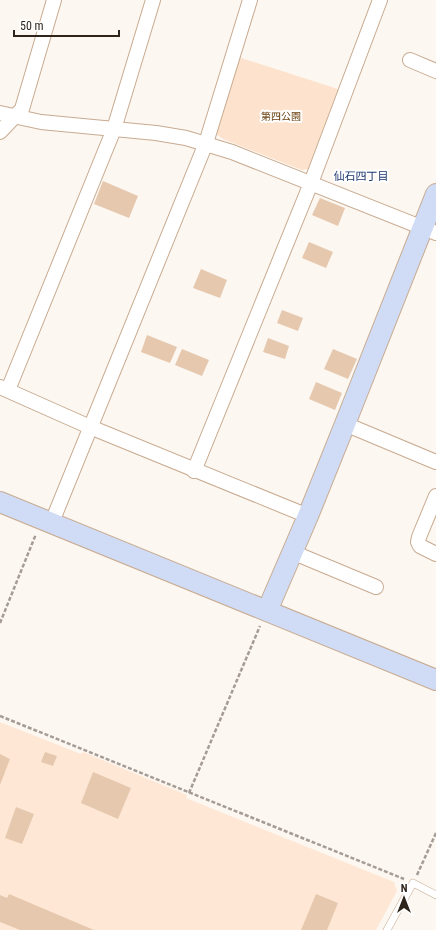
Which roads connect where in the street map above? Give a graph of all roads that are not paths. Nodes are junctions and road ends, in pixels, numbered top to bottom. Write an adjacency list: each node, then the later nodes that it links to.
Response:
1 (54, 0): 8 (street)
2 (153, 0): 9 (street)
3 (250, 0): 11 (street)
4 (380, 0): 12 (street)
5 (410, 60): 6 (street)
6 (436, 71)
7 (0, 113): 8 (street)
8 (15, 117): 9 (street); 10 (street)
9 (114, 129): 11 (street); 15 (street)
10 (0, 132)
11 (206, 143): 12 (street); 17 (street)
12 (312, 183): 14 (street); 19 (street)
13 (436, 194): 14 (street)
14 (430, 231): 16 (street)
15 (4, 389): 17 (street)
16 (345, 424): 18 (street); 22 (street)
17 (90, 427): 19 (street); 23 (street)
18 (436, 462)
19 (194, 471): 22 (street)
20 (436, 496): 25 (street)
21 (0, 502): 23 (street)
22 (308, 516): 24 (street)
23 (47, 521): 27 (street)
24 (292, 552): 26 (street); 27 (street)
25 (436, 554)
26 (376, 588)
27 (267, 611): 28 (street)
28 (436, 680)
29 (436, 895): 30 (lane)
30 (387, 930)

